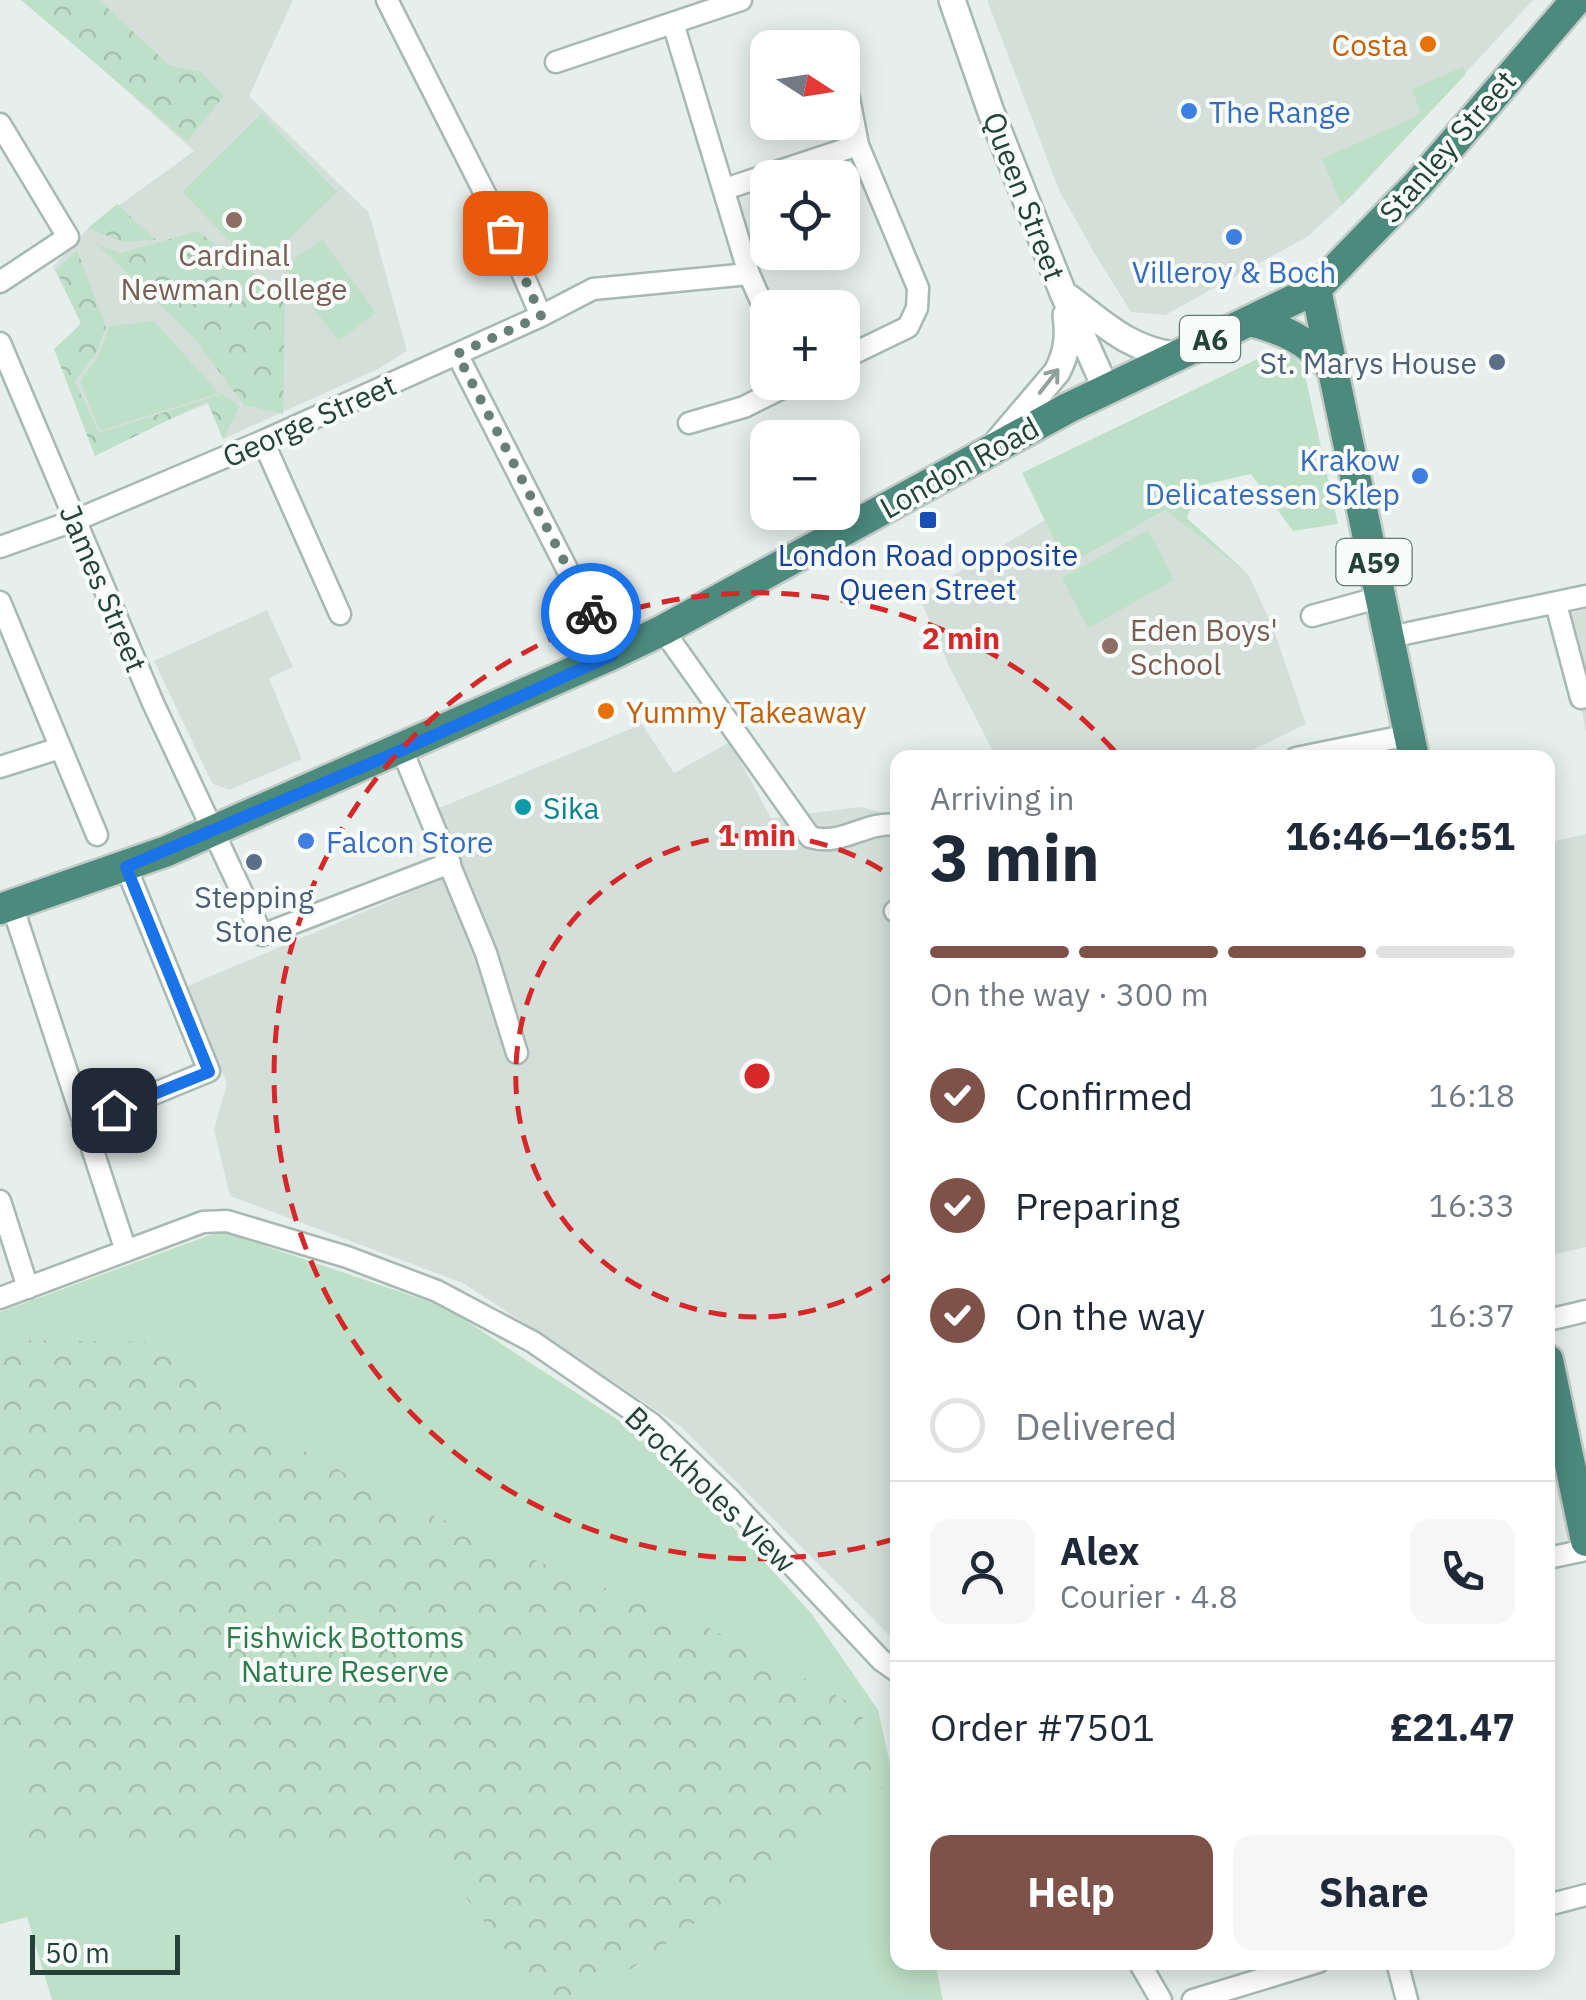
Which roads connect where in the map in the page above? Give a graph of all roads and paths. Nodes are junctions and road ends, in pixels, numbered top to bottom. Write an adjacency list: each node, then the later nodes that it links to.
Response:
1 (387, 0): 16 (street)
2 (741, 0): 5 (street)
3 (952, 0): 15 (street, Queen Street)
4 (1576, 0): 13 (highway, Stanley Street)
5 (672, 23): 6 (street); 10 (street)
6 (556, 62)
7 (0, 124): 12 (street)
8 (857, 140): 9 (street)
9 (858, 145): 10 (street); 18 (street)
10 (725, 190): 11 (street)
11 (750, 274): 14 (street); 16 (street, George Street)
12 (0, 282)
13 (1316, 289): 17 (highway, London Road / A6); 22 (highway, A59)
14 (757, 290)
15 (1063, 293): 21 (street); 23 (street, Queen Street); 27 (street, one-way to 15)
16 (541, 316): 20 (street, George Street)
17 (1249, 321): 21 (highway, London Road / A6); 22 (highway)
18 (860, 350)
19 (2, 351): 28 (street, James Street)
20 (457, 354): 26 (street, George Street); 38 (street)
21 (1175, 355): 23 (highway, London Road / A6)
22 (1330, 366): 31 (highway, A59)
23 (1106, 389): 27 (highway, London Road / A6)
24 (758, 400): 25 (street)
25 (689, 424)
26 (264, 440): 28 (street, George Street); 34 (street)
27 (988, 452): 36 (highway, London Road / A6)
28 (76, 520): 29 (street, George Street); 46 (street, James Street)
29 (0, 547)
30 (1586, 596): 33 (street)
31 (1381, 597): 35 (street); 37 (highway, A59)
32 (0, 602): 41 (street)
33 (1556, 604): 37 (street); 39 (street)
34 (340, 614)
35 (1312, 616)
36 (663, 630): 38 (highway, London Road / A6); 45 (street)
37 (1390, 637): 40 (highway, A59)
38 (612, 655): 42 (highway, London Road / A6)
39 (1586, 697)
40 (1411, 746): 43 (street)
41 (60, 748): 44 (street); 47 (street)
42 (402, 750): 46 (highway, London Road / A6); 48 (street)
43 (1373, 750)
44 (0, 767)
45 (890, 825)
46 (215, 830): 48 (street, James Street); 49 (highway, London Road / A6)
47 (97, 836)
48 (450, 863): 51 (street)
49 (126, 867): 50 (highway, London Road / A6); 52 (street)
50 (6, 907): 52 (street)
51 (517, 1052)
52 (83, 1123): 54 (street)
53 (0, 1201): 55 (street)
54 (126, 1251): 55 (street, Brockholes View); 64 (street, Brockholes View)
55 (28, 1288): 56 (street, Brockholes View)
56 (0, 1298)
57 (1586, 1311): 58 (street)
58 (1555, 1318)
59 (1555, 1388): 60 (highway)
60 (1581, 1491): 61 (highway)
61 (1586, 1541)
62 (1586, 1550): 63 (street)
63 (1555, 1557)
64 (890, 1666)
65 (1586, 1895): 66 (street)
66 (1555, 1903)
67 (1144, 1970): 70 (street)
68 (1275, 1970): 71 (street)
69 (1399, 1970): 72 (street)
70 (1161, 2000)
71 (1193, 2000)
72 (1407, 2000)

